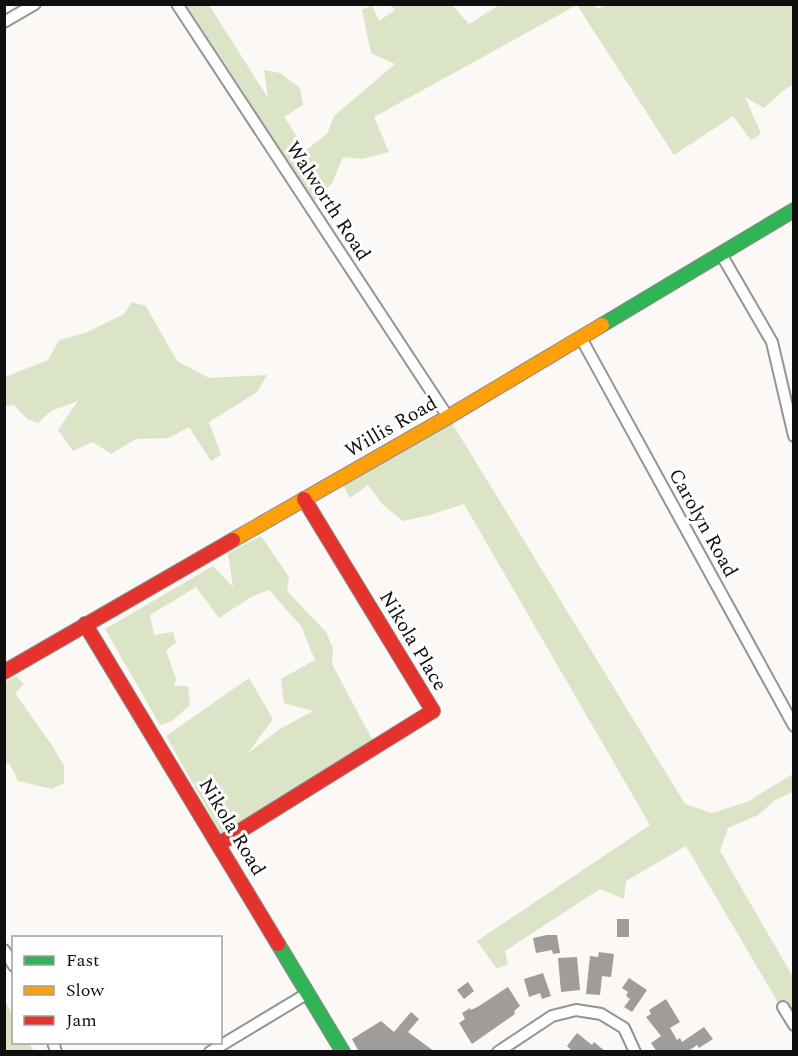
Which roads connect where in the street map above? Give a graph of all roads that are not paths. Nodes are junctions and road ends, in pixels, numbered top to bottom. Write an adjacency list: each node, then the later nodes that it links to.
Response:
1 (35, 4): 3 (street)
2 (177, 4): 7 (street, Walworth Road)
3 (4, 22)
4 (794, 210): 5 (street, Willis Road)
5 (721, 254): 6 (street, Willis Road); 8 (street)
6 (581, 338): 7 (street, Willis Road); 12 (street, Carolyn Road)
7 (448, 417): 9 (street, Willis Road)
8 (794, 436)
9 (304, 499): 10 (street, Willis Road); 13 (street, Nikola Place)
10 (85, 624): 11 (street, Willis Road); 13 (street, Nikola Road)
11 (4, 672)
12 (794, 726)
13 (219, 844): 16 (street, Nikola Road)
14 (4, 950): 15 (street)
15 (12, 963)
16 (308, 993): 19 (street); 20 (street, Nikola Road)
17 (783, 1007): 18 (street)
18 (794, 1025)
19 (210, 1052)
20 (343, 1052)
21 (498, 1052): 22 (street)
22 (635, 1052)

